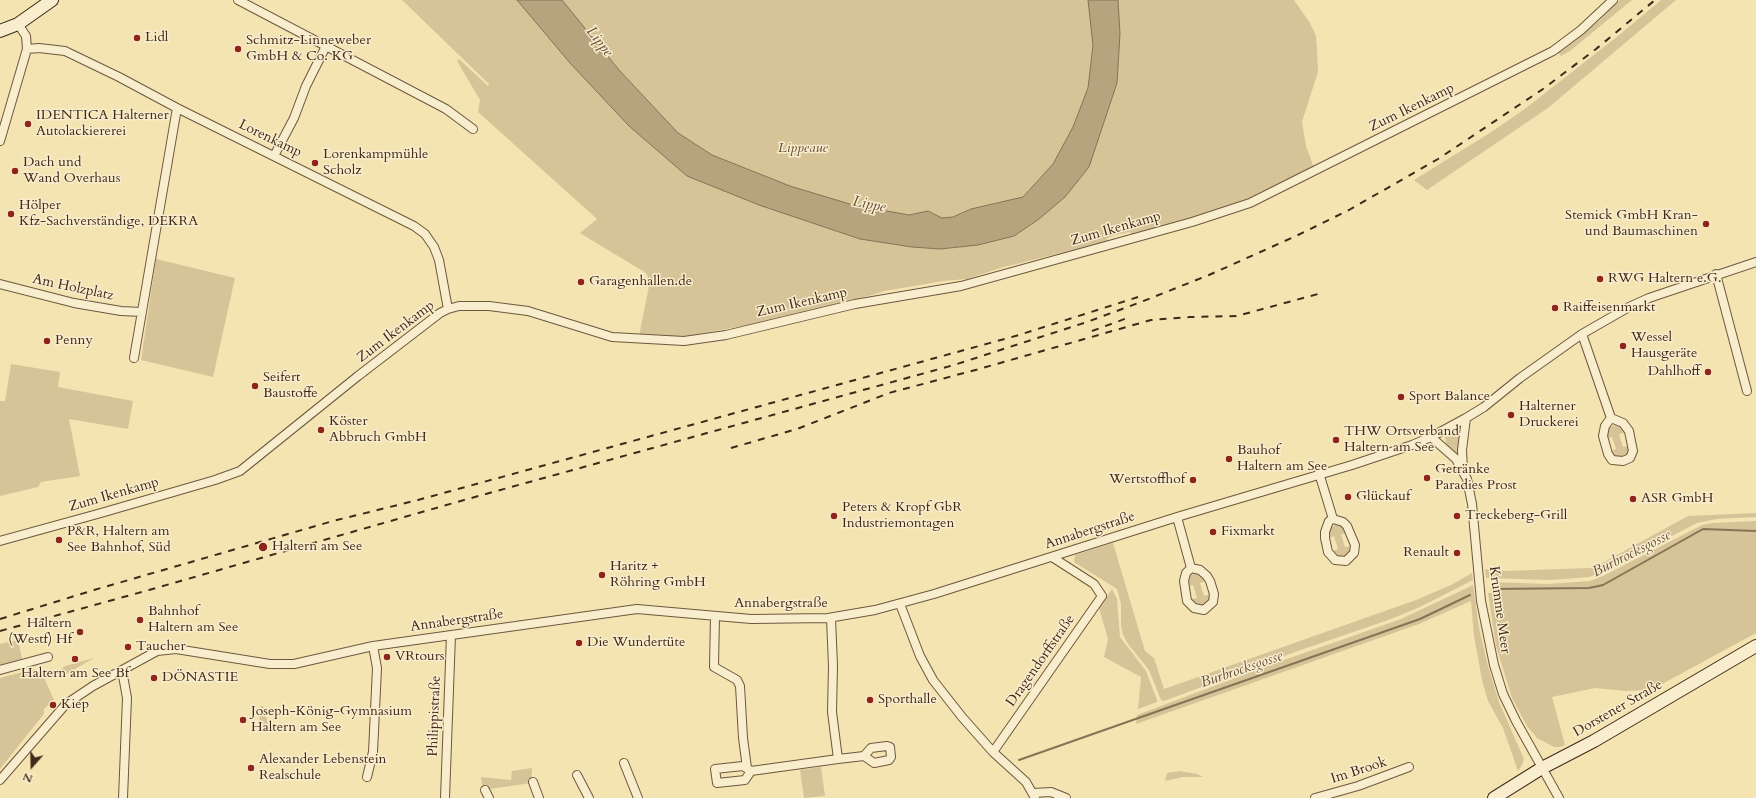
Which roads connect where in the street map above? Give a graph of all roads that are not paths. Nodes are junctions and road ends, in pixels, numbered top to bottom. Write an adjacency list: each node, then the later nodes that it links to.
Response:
1 (52, 0): 4 (main road)
2 (238, 0): 6 (street)
3 (1613, 0): 15 (street, Zum Ikenkamp)
4 (18, 24): 5 (main road); 7 (street)
5 (0, 31)
6 (326, 46): 9 (street); 11 (street)
7 (27, 49): 8 (street, Lorenkamp); 10 (street)
8 (177, 108): 11 (street, Lorenkamp); 16 (street)
9 (473, 129)
10 (0, 141)
11 (274, 156): 15 (street, Lorenkamp)
12 (1756, 262): 13 (street, Annabergstraße)
13 (1716, 274): 17 (street, Annabergstraße); 19 (street)
14 (0, 284): 16 (street, Am Holzplatz)
15 (448, 309): 27 (street, Zum Ikenkamp)
16 (142, 312): 18 (street)
17 (1582, 334): 20 (street, Annabergstraße); 21 (street)
18 (134, 358)
19 (1747, 391)
20 (1466, 418): 22 (street, Annabergstraße); 23 (street, Krumme Meer)
21 (1611, 418): 21 (street)
22 (1431, 437): 23 (street, Krumme Meer); 24 (street, Annabergstraße)
23 (1463, 470): 44 (street, Krumme Meer)
24 (1319, 473): 25 (street, Annabergstraße); 26 (street)
25 (1177, 517): 28 (street, Annabergstraße); 29 (street)
26 (1333, 519): 26 (street)
27 (0, 541)
28 (1052, 557): 30 (street, Annabergstraße); 39 (street, Dragendorffstraße)
29 (1191, 568): 29 (street)
30 (900, 604): 32 (street, Annabergstraße); 39 (street)
31 (715, 616): 32 (street, Annabergstraße); 33 (street, Annabergstraße); 41 (street)
32 (831, 618): 41 (street)
33 (451, 634): 34 (street, Annabergstraße); 52 (street, Philippistraße)
34 (373, 646): 38 (street, Annabergstraße); 46 (street)
35 (1756, 646): 44 (main road, Dorstener Straße)
36 (48, 657): 37 (street)
37 (0, 670)
38 (122, 670): 47 (street, Annabergstraße); 51 (street)
39 (993, 752): 50 (street)
40 (864, 756): 41 (street)
41 (838, 759)
42 (624, 763): 56 (street)
43 (1409, 767): 58 (street, Im Brook)
44 (1542, 768): 59 (main road, Dorstener Straße); 60 (street, Krumme Meer)
45 (577, 775): 55 (street)
46 (367, 777)
47 (0, 780)
48 (533, 782): 54 (street)
49 (486, 790): 53 (street)
50 (1034, 796): 57 (street)
51 (124, 798)
52 (445, 798)
53 (489, 798)
54 (539, 798)
55 (588, 798)
56 (638, 798)
57 (1066, 798)
58 (1315, 798)
59 (1494, 798)
60 (1559, 798)

